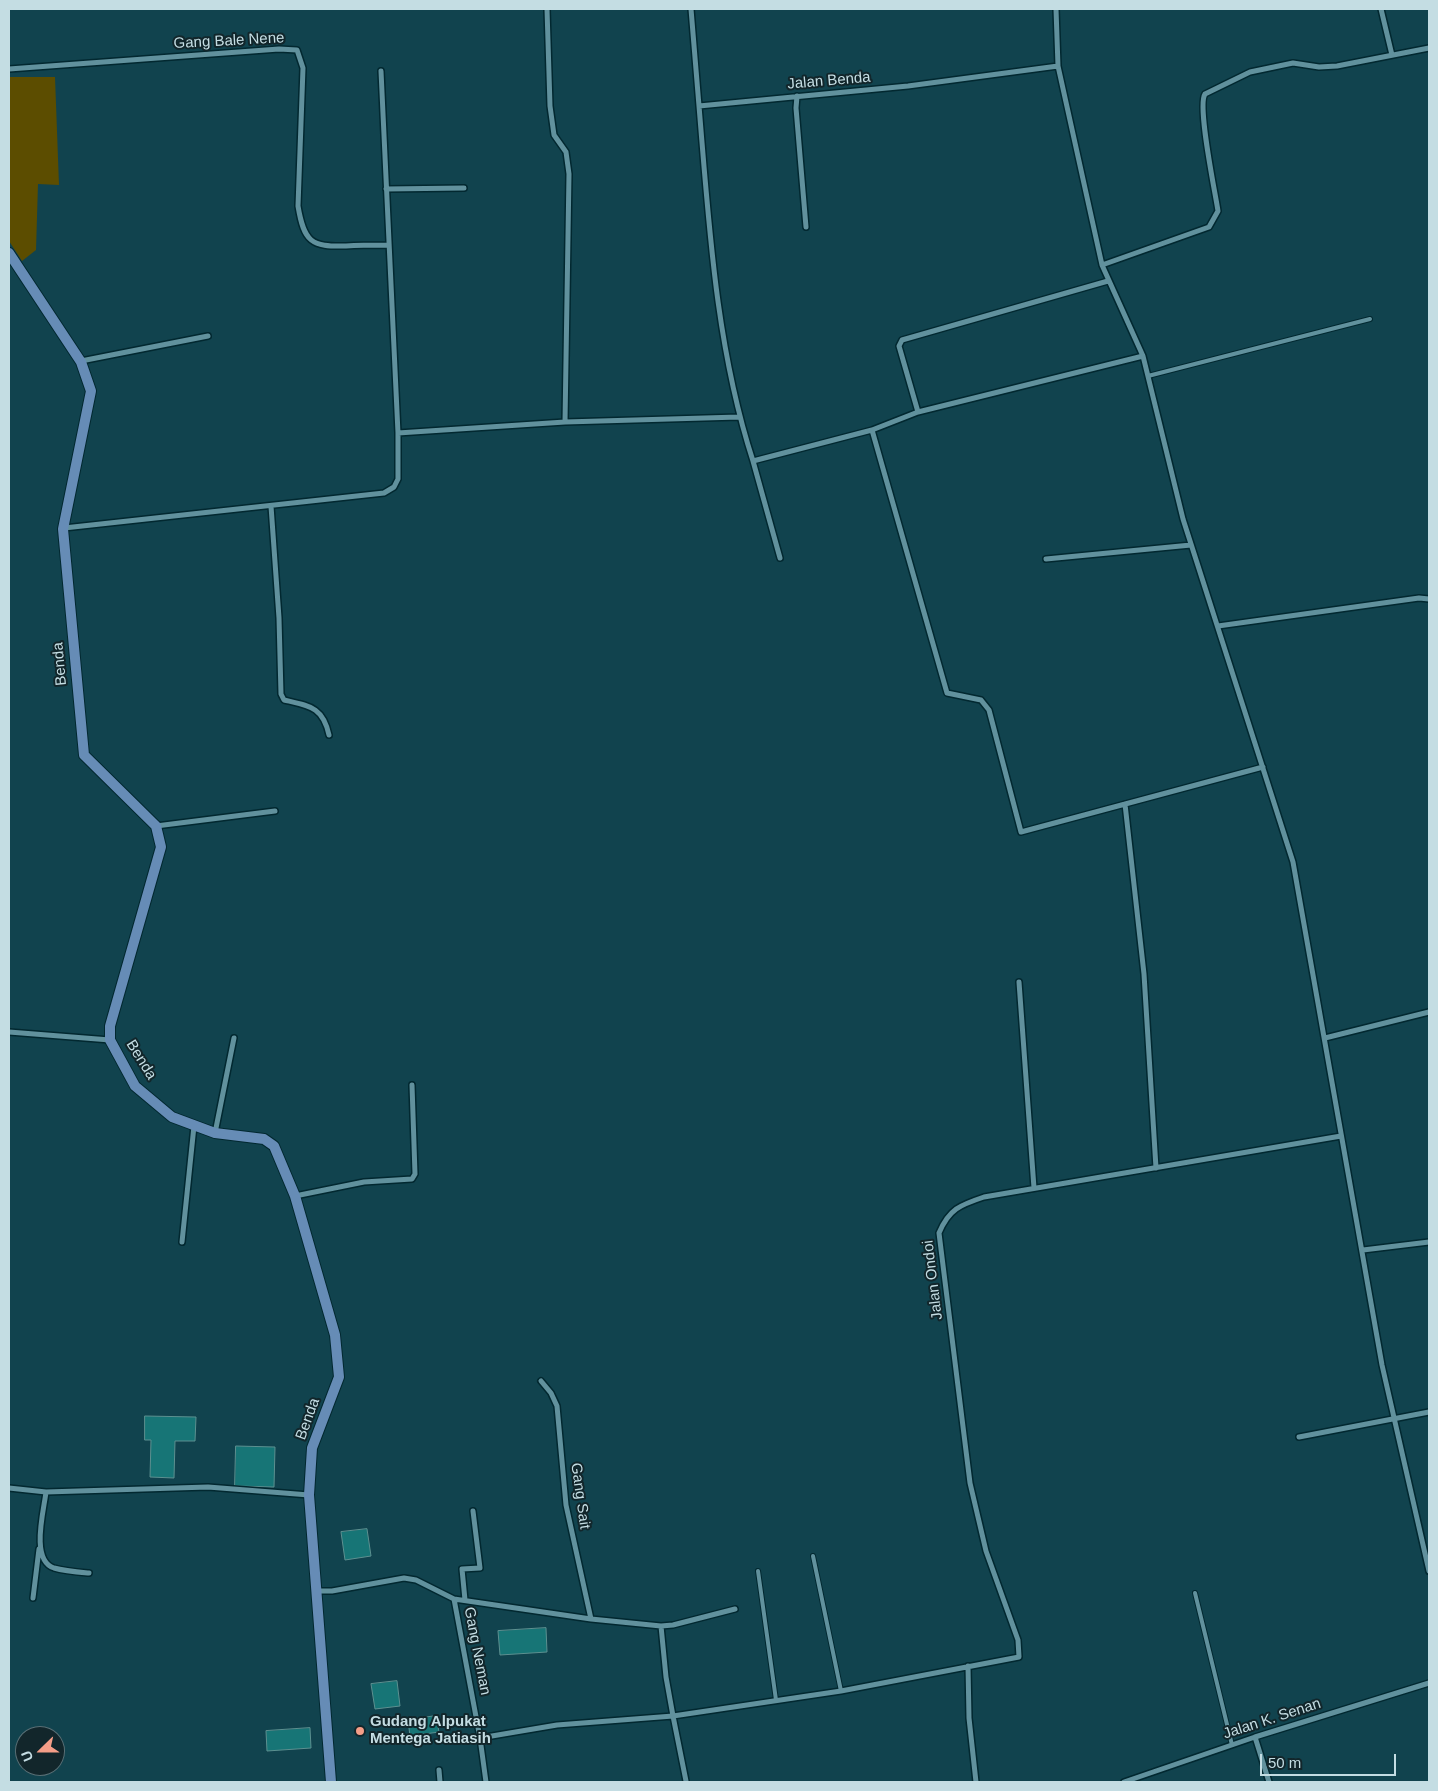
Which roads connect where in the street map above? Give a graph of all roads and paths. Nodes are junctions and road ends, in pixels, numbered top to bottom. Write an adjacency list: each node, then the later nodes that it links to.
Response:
1 (547, 9): 26 (street)
2 (691, 9): 11 (street)
3 (1056, 9): 7 (street)
4 (1381, 9): 6 (street)
5 (1429, 48): 6 (street)
6 (1392, 55): 17 (street)
7 (1058, 66): 10 (street, Jalan Benda); 17 (street)
8 (9, 69): 15 (street, Gang Bale Nene)
9 (381, 71): 13 (street)
10 (797, 96): 11 (street, Jalan Benda); 14 (street)
11 (699, 106): 25 (street)
12 (464, 188): 13 (street)
13 (386, 189): 15 (street)
14 (806, 227)
15 (389, 245): 28 (street)
16 (9, 253): 22 (street, Benda)
17 (1102, 265): 18 (street)
18 (1108, 281): 21 (street); 24 (street)
19 (1370, 320): 23 (lane)
20 (208, 336): 22 (street)
21 (1143, 356): 23 (street); 24 (street)
22 (81, 362): 31 (street, Benda)
23 (1148, 376): 32 (street)
24 (918, 412): 27 (street)
25 (738, 417): 26 (street); 29 (street)
26 (565, 422): 28 (street)
27 (872, 430): 29 (street); 39 (street)
28 (398, 433): 30 (street)
29 (753, 461): 33 (street)
30 (271, 506): 31 (street); 37 (street)
31 (63, 528): 41 (street, Benda)
32 (1191, 545): 34 (street); 36 (street)
33 (780, 558)
34 (1046, 559)
35 (1429, 599): 36 (street)
36 (1218, 626): 38 (street)
37 (329, 736)
38 (1263, 766): 39 (street); 46 (street)
39 (1125, 804): 52 (street)
40 (275, 811): 41 (street)
41 (156, 826): 47 (street, Benda)
42 (1019, 982): 53 (street)
43 (1429, 1012): 46 (street)
44 (9, 1032): 47 (street)
45 (234, 1038): 50 (street)
46 (1325, 1038): 51 (street)
47 (110, 1040): 49 (street, Benda)
48 (412, 1085): 54 (street)
49 (194, 1126): 50 (street, Benda); 55 (street)
50 (215, 1132): 54 (street, Benda)
51 (1341, 1136): 52 (street, Jalan Ondoi); 57 (street)
52 (1156, 1168): 53 (street, Jalan Ondoi)
53 (1034, 1188): 79 (street, Jalan Ondoi)
54 (295, 1196): 64 (street, Benda)
55 (182, 1242)
56 (1429, 1242): 57 (street)
57 (1363, 1250): 60 (street)
58 (541, 1381): 77 (street, Gang Sait)
59 (1429, 1412): 60 (street)
60 (1394, 1420): 61 (street); 69 (street)
61 (1300, 1437)
62 (9, 1488): 63 (street)
63 (46, 1492): 64 (street); 66 (street)
64 (308, 1495): 71 (street, Benda)
65 (473, 1511): 75 (street)
66 (40, 1546): 70 (street); 73 (street)
67 (813, 1556): 81 (lane)
68 (758, 1571): 82 (lane)
69 (1429, 1571)
70 (88, 1573)
71 (316, 1591): 74 (street); 89 (street, Benda)
72 (1195, 1593): 86 (lane)
73 (33, 1598)
74 (454, 1599): 75 (street); 85 (street, Gang Neman)
75 (466, 1600): 77 (street)
76 (735, 1608): 78 (street)
77 (591, 1619): 78 (street)
78 (661, 1626): 83 (street)
79 (968, 1666): 81 (street); 92 (street)
80 (1429, 1683): 84 (street, Jalan K. Senan)
81 (841, 1691): 82 (street)
82 (776, 1700): 83 (street)
83 (673, 1716): 85 (street); 88 (street)
84 (1255, 1737): 86 (street, Jalan K. Senan); 94 (street)
85 (480, 1738): 91 (street, Gang Neman)
86 (1232, 1745): 93 (street, Jalan K. Senan)
87 (438, 1770): 90 (street)
88 (686, 1781)
89 (331, 1782)
90 (440, 1782)
91 (486, 1782)
92 (976, 1782)
93 (1124, 1782)
94 (1269, 1782)

